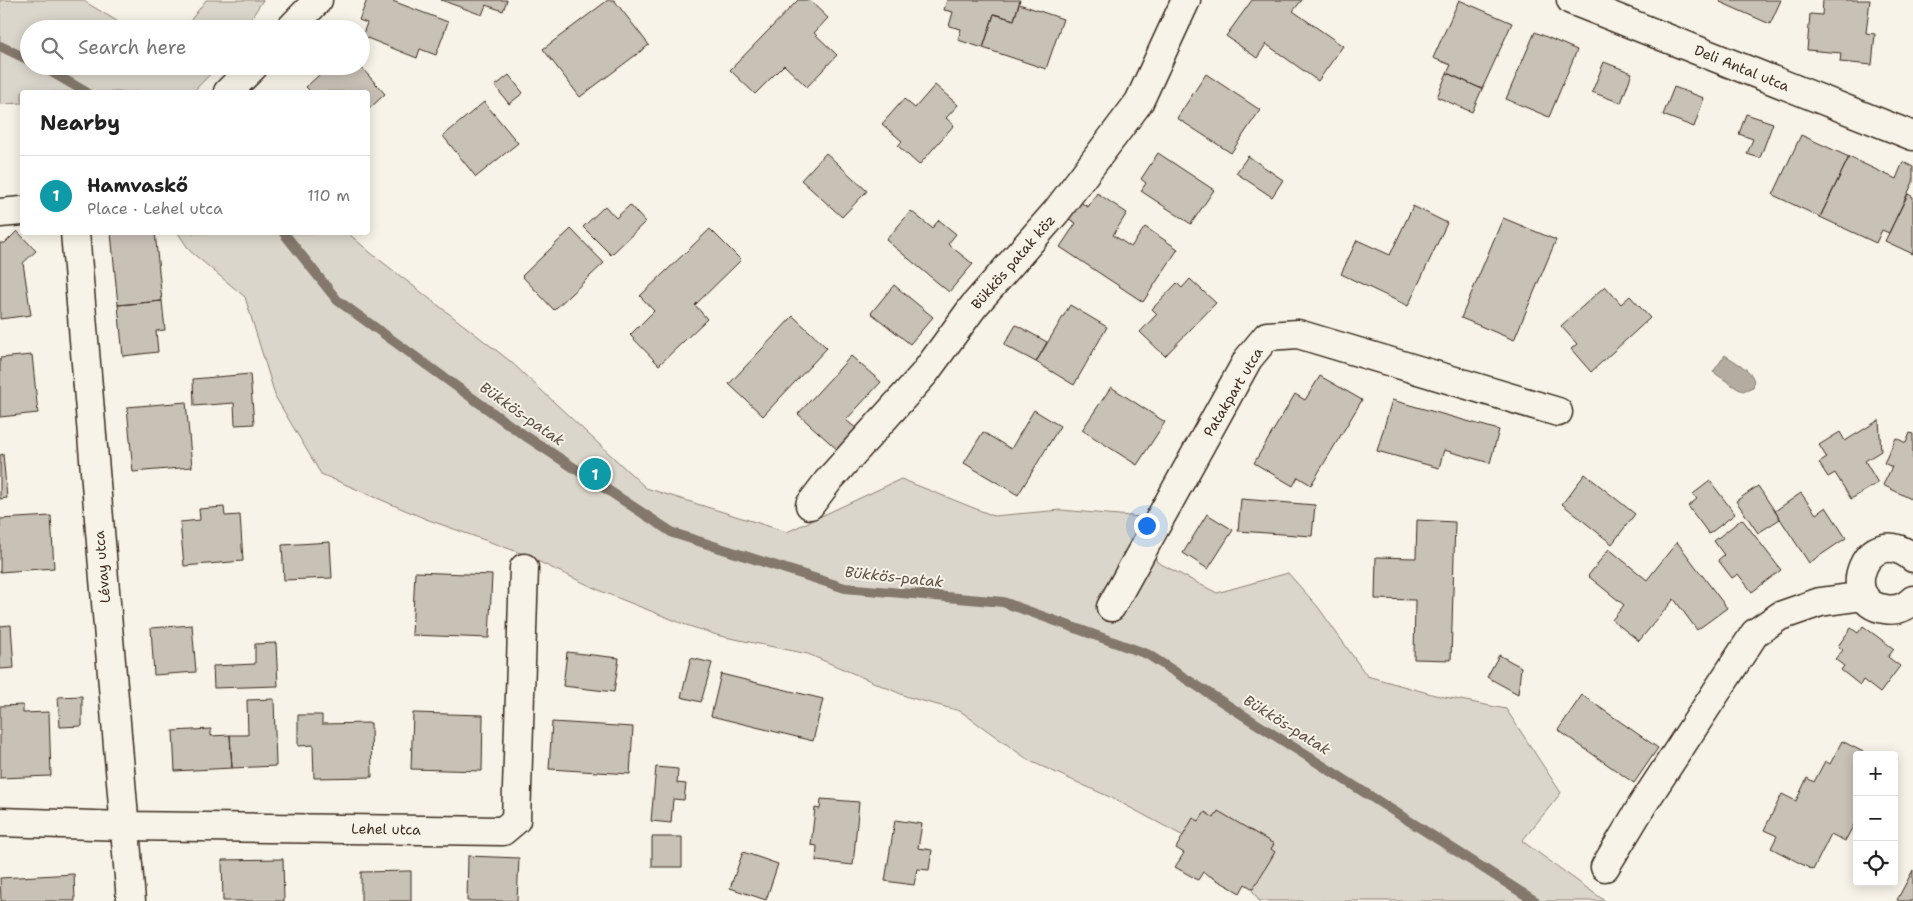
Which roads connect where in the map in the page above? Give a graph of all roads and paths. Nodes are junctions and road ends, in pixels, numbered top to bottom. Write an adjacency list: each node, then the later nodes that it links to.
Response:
1 (318, 0): 4 (street)
2 (1186, 0): 12 (street, Bükkös patak köz)
3 (1571, 0): 7 (street, Deli Antal utca)
4 (299, 20)
5 (245, 75): 6 (street)
6 (230, 90)
7 (1913, 136)
8 (20, 211): 9 (street)
9 (0, 213)
10 (75, 235): 19 (street, Lévay utca)
11 (1558, 412): 17 (street, Patakpart utca)
12 (810, 504)
13 (1913, 558): 15 (street)
14 (524, 568): 19 (street, Lehel utca)
15 (1864, 596): 16 (street); 20 (street)
16 (1913, 600)
17 (1111, 607)
18 (0, 822): 19 (street, Lehel utca)
19 (124, 826): 21 (street, Lévay utca)
20 (1605, 867)
21 (131, 901)

